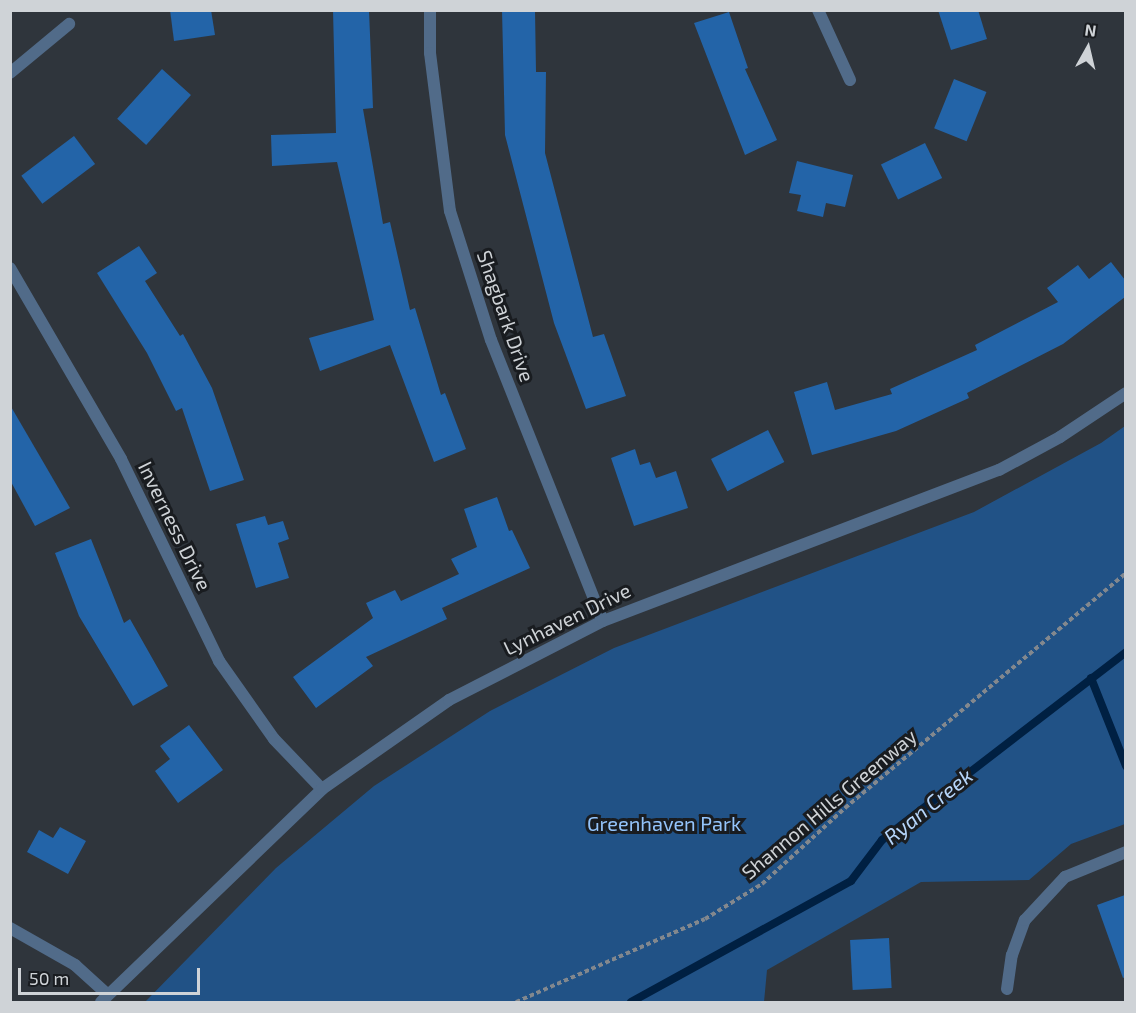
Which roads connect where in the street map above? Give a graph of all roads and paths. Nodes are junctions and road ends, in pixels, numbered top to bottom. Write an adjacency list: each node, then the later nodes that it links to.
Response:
1 (430, 10): 9 (street, Shagbark Drive)
2 (818, 10): 5 (street)
3 (69, 24): 4 (street)
4 (10, 73)
5 (850, 80)
6 (10, 268): 10 (street, Inverness Drive)
7 (1125, 393): 9 (street, Lynhaven Drive)
8 (1125, 573): 15 (path, Shannon Hills Greenway)
9 (603, 621): 10 (street, Lynhaven Drive)
10 (322, 789): 14 (street, Lynhaven Drive)
11 (1125, 852): 13 (street)
12 (10, 928): 14 (street)
13 (1006, 989)
14 (104, 998)
15 (516, 1002)

